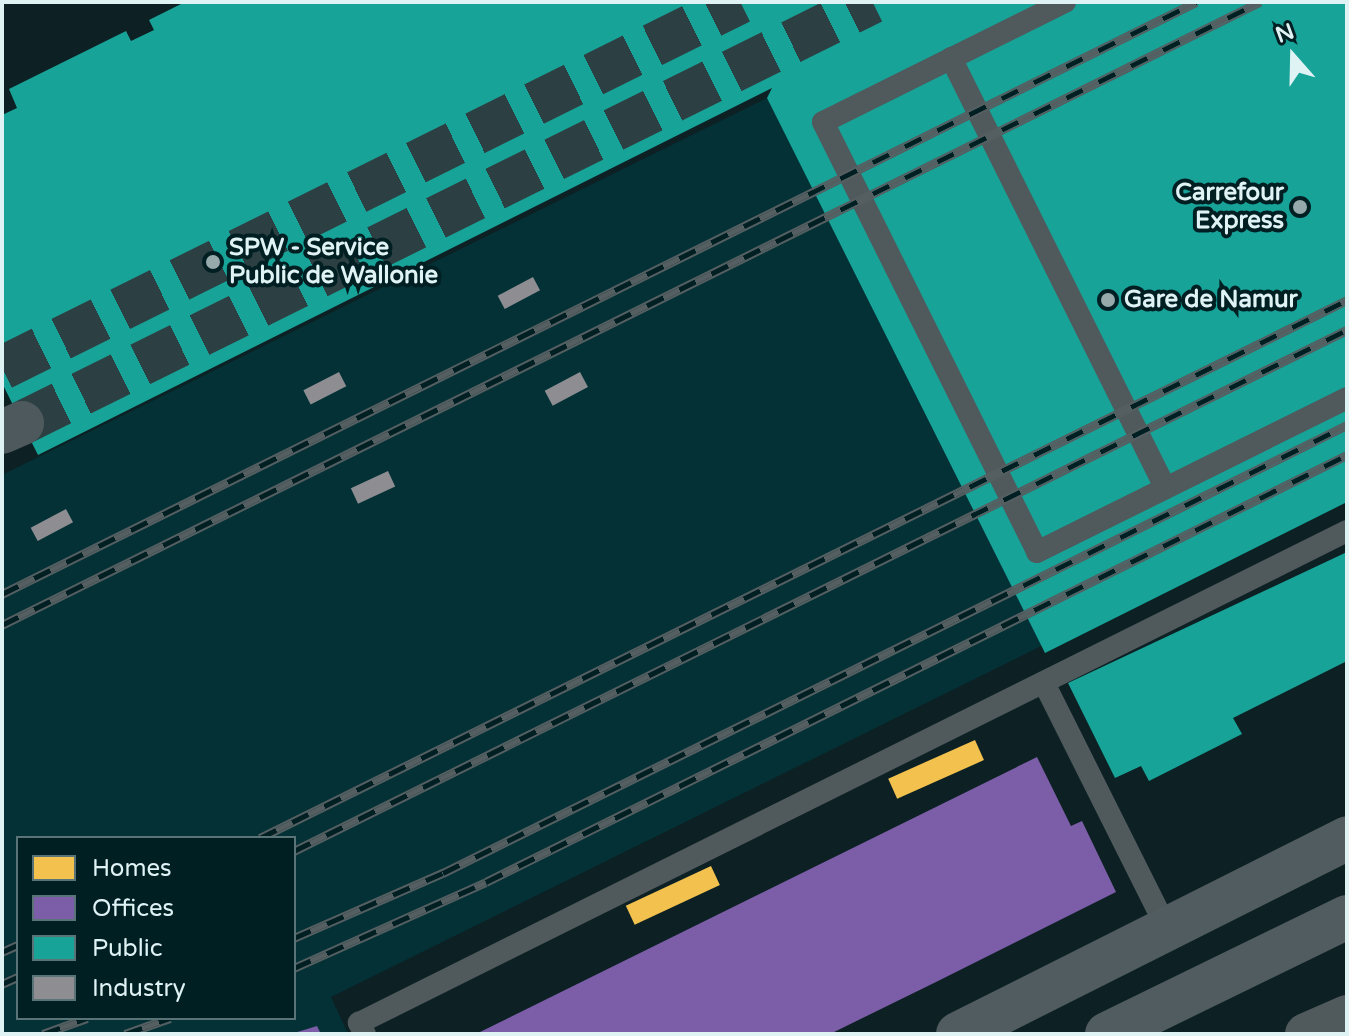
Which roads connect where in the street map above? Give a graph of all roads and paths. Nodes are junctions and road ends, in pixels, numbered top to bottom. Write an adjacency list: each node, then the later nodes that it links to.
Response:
1 (1065, 2): 2 (lane)
2 (951, 58): 4 (lane); 4 (lane)
3 (1347, 398): 4 (lane)
4 (1165, 488)
5 (1347, 531): 6 (lane)
6 (1044, 683): 9 (lane); 12 (lane)
7 (1347, 838): 9 (main road)
8 (1347, 917): 11 (main road)
9 (1167, 929): 13 (main road)
10 (1347, 1016): 15 (street)
11 (1166, 1021): 14 (main road)
12 (365, 1034)
13 (958, 1034)
14 (1107, 1034)
15 (1306, 1034)

